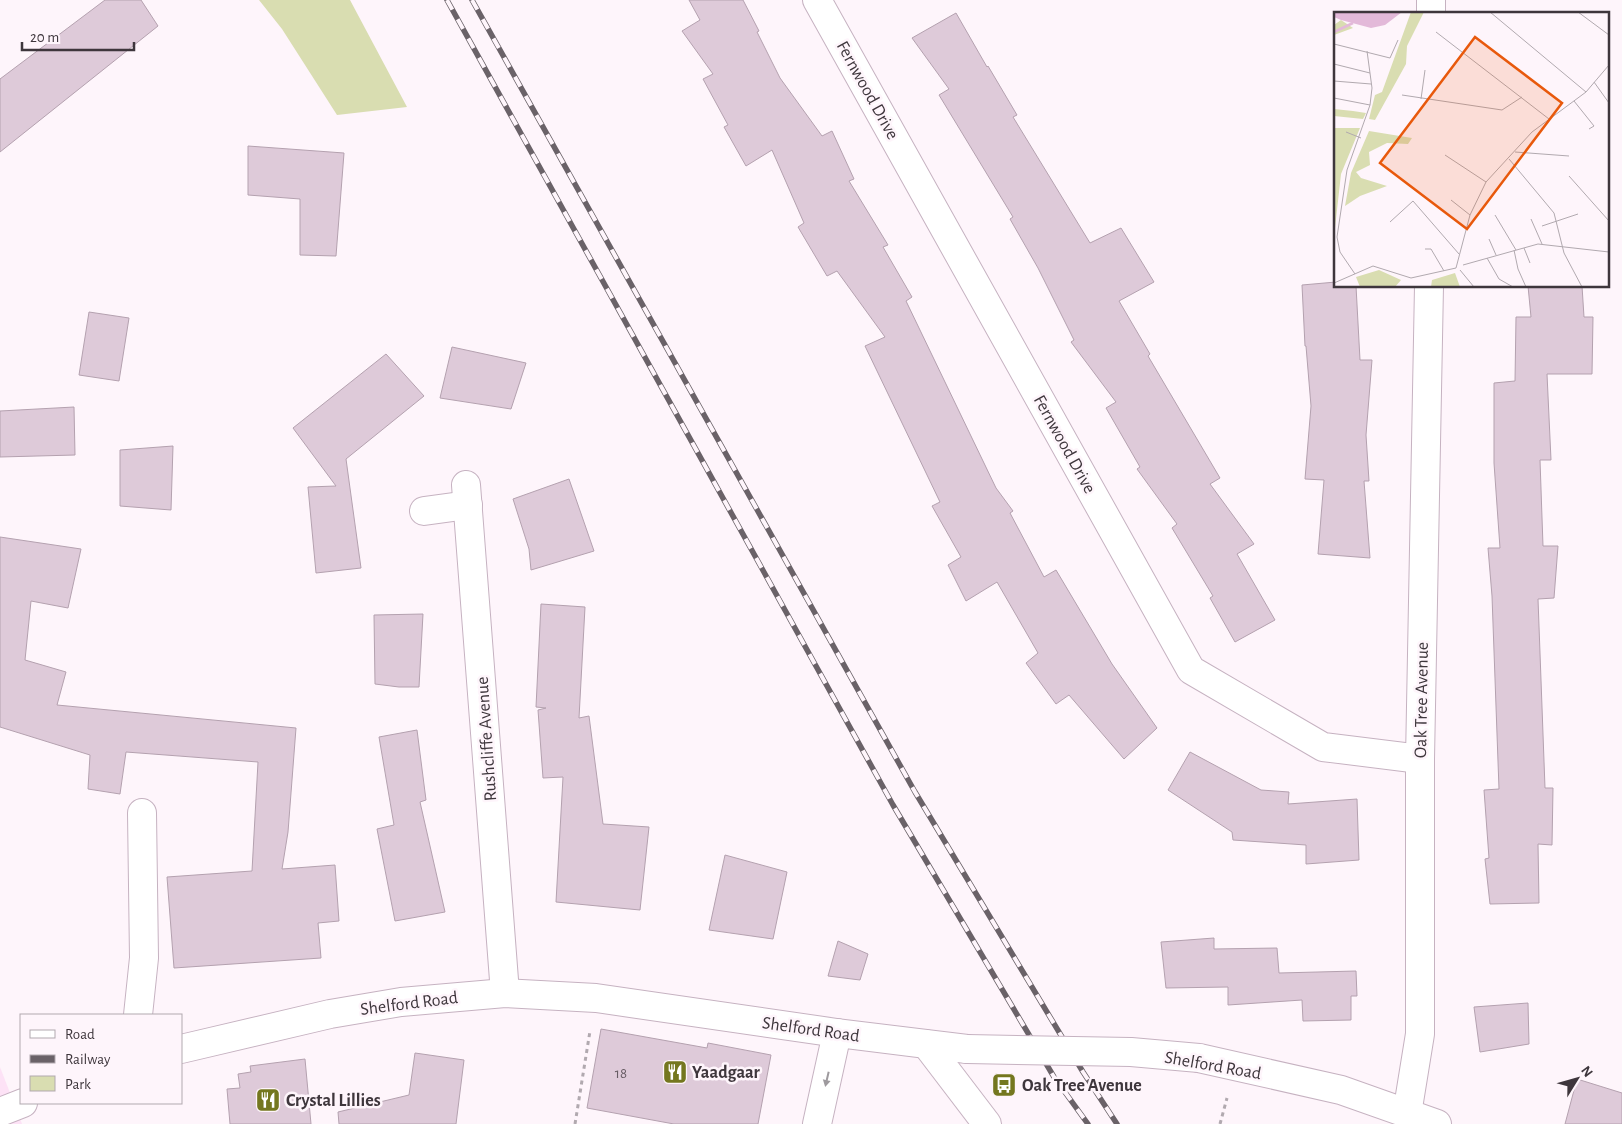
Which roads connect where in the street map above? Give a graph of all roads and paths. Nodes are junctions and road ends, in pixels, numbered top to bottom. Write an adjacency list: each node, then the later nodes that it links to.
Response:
1 (817, 0): 4 (street, Fernwood Drive)
2 (1429, 288): 4 (street, Oak Tree Avenue)
3 (424, 511): 6 (street, Rushcliffe Avenue)
4 (1420, 759): 15 (street, Oak Tree Avenue)
5 (142, 812): 8 (street)
6 (505, 993): 7 (street, Shelford Road); 11 (street, Shelford Road)
7 (596, 998): 9 (street, Shelford Road); 16 (path)
8 (138, 1014)
9 (837, 1033): 10 (street, Shelford Road); 17 (street, one-way to 17)
10 (926, 1044): 15 (street, Shelford Road, bridge); 18 (street)
11 (182, 1049)
12 (20, 1104): 14 (street)
13 (1224, 1105): 19 (path)
14 (0, 1112)
15 (1407, 1114): 20 (street, Shelford Road)
16 (574, 1124)
17 (817, 1124)
18 (987, 1124)
19 (1220, 1124)
20 (1437, 1124)

